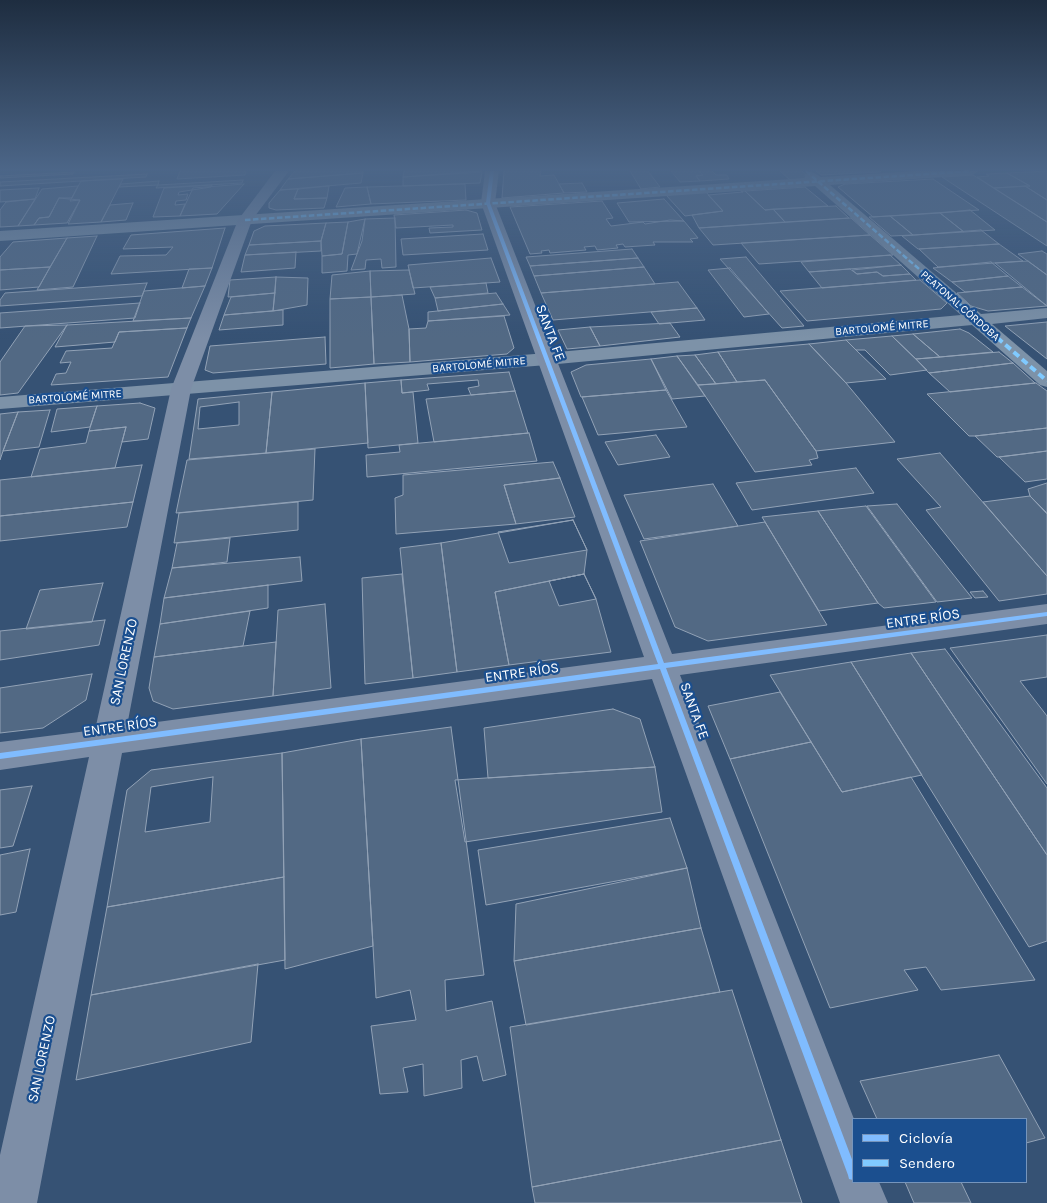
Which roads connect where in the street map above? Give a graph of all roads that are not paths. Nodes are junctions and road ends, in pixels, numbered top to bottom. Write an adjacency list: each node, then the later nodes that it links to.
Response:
1 (136, 227): 5 (street)
2 (242, 227): 10 (main road, SAN LORENZO)
3 (497, 227): 8 (main road, SANTA FE)
4 (870, 227): 7 (street, PEATONAL CÓRDOBA)
5 (0, 236)
6 (1047, 313): 7 (street, BARTOLOMÉ MITRE)
7 (975, 320): 8 (street, BARTOLOMÉ MITRE); 9 (street, PEATONAL CÓRDOBA)
8 (547, 359): 10 (street, BARTOLOMÉ MITRE); 13 (main road, SANTA FE)
9 (1047, 381)
10 (181, 389): 11 (street, BARTOLOMÉ MITRE); 14 (main road, SAN LORENZO)
11 (0, 403)
12 (1047, 614): 13 (main road, ENTRE RÍOS)
13 (664, 667): 14 (main road, ENTRE RÍOS); 16 (main road, SANTA FE)
14 (108, 741): 15 (main road, ENTRE RÍOS); 18 (main road, SAN LORENZO)
15 (0, 756)
16 (852, 1172)
17 (856, 1183): 19 (main road)
18 (13, 1203)
19 (864, 1203)

